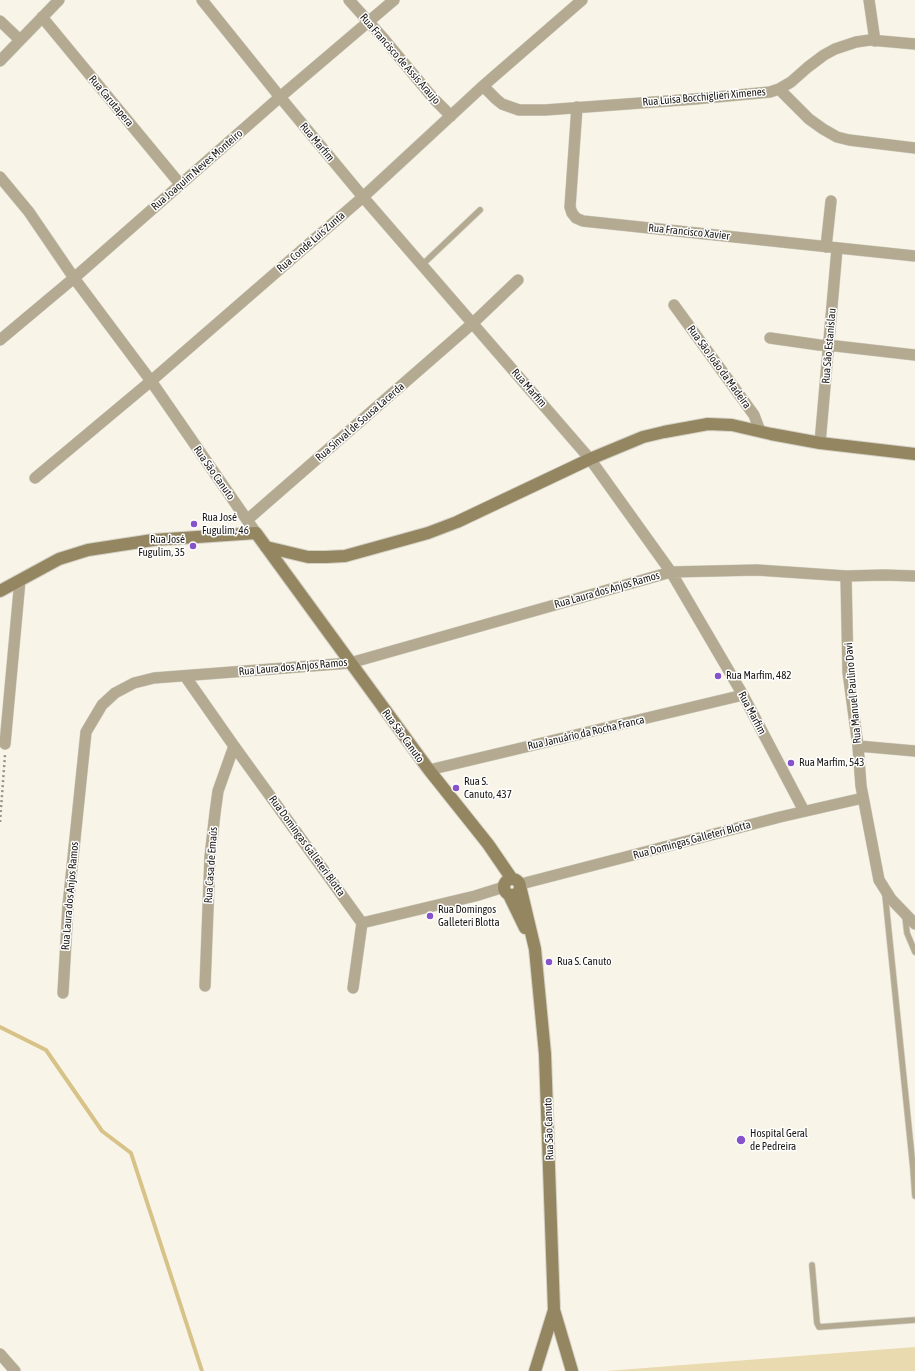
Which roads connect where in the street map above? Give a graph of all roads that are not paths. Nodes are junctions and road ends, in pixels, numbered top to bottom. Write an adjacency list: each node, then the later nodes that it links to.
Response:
1 (59, 0): 7 (street)
2 (202, 0): 16 (street, Rua Marfim)
3 (349, 0): 9 (street, Rua Francisco de Assis Araujo)
4 (394, 0): 9 (street, Rua Joaquim Neves Monteiro)
5 (582, 0): 14 (street, Rua Conde Luis Zunta)
6 (869, 0): 11 (street)
7 (42, 18): 10 (street); 21 (street, Rua Carutapera)
8 (0, 22): 10 (street)
9 (368, 22): 16 (street, Rua Joaquim Neves Monteiro); 18 (street, Rua Francisco de Assis Araujo)
10 (20, 40): 13 (street)
11 (875, 40): 12 (street); 15 (street)
12 (915, 44)
13 (0, 61)
14 (483, 86): 17 (street, Rua Luisa Bocchiglieri Ximenes); 18 (street, Rua Conde Luis Zunta)
15 (779, 89): 17 (street, Rua Luisa Bocchiglieri Ximenes); 19 (street, Rua Luisa Bocchiglieri Ximenes)
16 (280, 97): 21 (street, Rua Joaquim Neves Monteiro); 22 (street, Rua Marfim)
17 (577, 107): 25 (street, Rua Francisco Xavier)
18 (451, 116): 22 (street, Rua Conde Luis Zunta)
19 (915, 148)
20 (0, 177): 28 (street, Rua São Canuto)
21 (180, 184): 28 (street, Rua Joaquim Neves Monteiro)
22 (363, 197): 27 (street, Rua Marfim); 36 (street, Rua Conde Luis Zunta)
23 (831, 201): 25 (street, Rua São Estanislau)
24 (480, 210): 27 (lane)
25 (832, 248): 26 (street, Rua Francisco Xavier); 34 (street, Rua São Estanislau)
26 (915, 256)
27 (422, 264): 31 (street, Rua Marfim)
28 (74, 278): 33 (street, Rua Joaquim Neves Monteiro); 36 (street, Rua São Canuto)
29 (518, 280): 31 (street, Rua Sinval de Sousa Lacerda)
30 (674, 305): 37 (street, Rua São João da Madeira)
31 (473, 323): 40 (street, Rua Marfim); 42 (street, Rua Sinval de Sousa Lacerda)
32 (770, 338): 34 (street)
33 (0, 340)
34 (829, 346): 35 (street); 38 (street, Rua São Estanislau)
35 (915, 355)
36 (150, 381): 41 (street, Rua Conde Luis Zunta); 42 (street, Rua São Canuto)
37 (760, 431): 38 (street); 40 (street)
38 (820, 444): 39 (street)
39 (915, 454)
40 (590, 459): 44 (street); 45 (street, Rua Marfim)
41 (35, 478)
42 (246, 520): 43 (street, Rua São Canuto)
43 (256, 533): 44 (street, Rua São Canuto); 48 (street)
44 (266, 547): 50 (street, Rua São Canuto)
45 (671, 572): 46 (street, Rua Laura dos Anjos Ramos); 50 (street, Rua Laura dos Anjos Ramos); 52 (street, Rua Marfim)
46 (846, 576): 47 (street, Rua Laura dos Anjos Ramos); 55 (street, Rua Manuel Paulino Davi)
47 (915, 576)
48 (20, 580): 49 (street); 53 (street)
49 (0, 591)
50 (350, 663): 51 (street, Rua Laura dos Anjos Ramos); 57 (street, Rua São Canuto)
51 (185, 676): 54 (street, Rua Domingas Galleteri Blotta); 68 (street, Rua Laura dos Anjos Ramos)
52 (743, 696): 57 (street, Rua Januário da Rocha Franca); 59 (street, Rua Marfim)
53 (5, 744)
54 (234, 746): 63 (street, Rua Domingas Galleteri Blotta); 66 (street, Rua Casa de Emaús)
55 (858, 746): 56 (street); 58 (street, Rua Manuel Paulino Davi)
56 (915, 751)
57 (429, 770): 60 (street, Rua São Canuto)
58 (863, 798): 59 (street, Rua Domingas Galleteri Blotta); 61 (street, Rua Manuel Paulino Davi)
59 (804, 811): 60 (street, Rua Domingas Galleteri Blotta)
60 (511, 887): 63 (street, Rua Domingas Galleteri Blotta); 71 (street, Rua São Canuto)
61 (885, 892): 62 (street, Rua Manuel Paulino Davi); 69 (lane)
62 (905, 914): 64 (street, Rua Manuel Paulino Davi); 65 (lane)
63 (362, 923): 67 (street)
64 (915, 924)
65 (915, 952)
66 (204, 986)
67 (353, 988)
68 (63, 993)
69 (915, 1196)
70 (812, 1265): 72 (lane)
71 (554, 1310): 75 (street, Rua São Canuto); 76 (street, Rua São Canuto)
72 (915, 1320)
73 (0, 1354): 74 (street)
74 (15, 1371)
75 (535, 1371)
76 (572, 1371)

